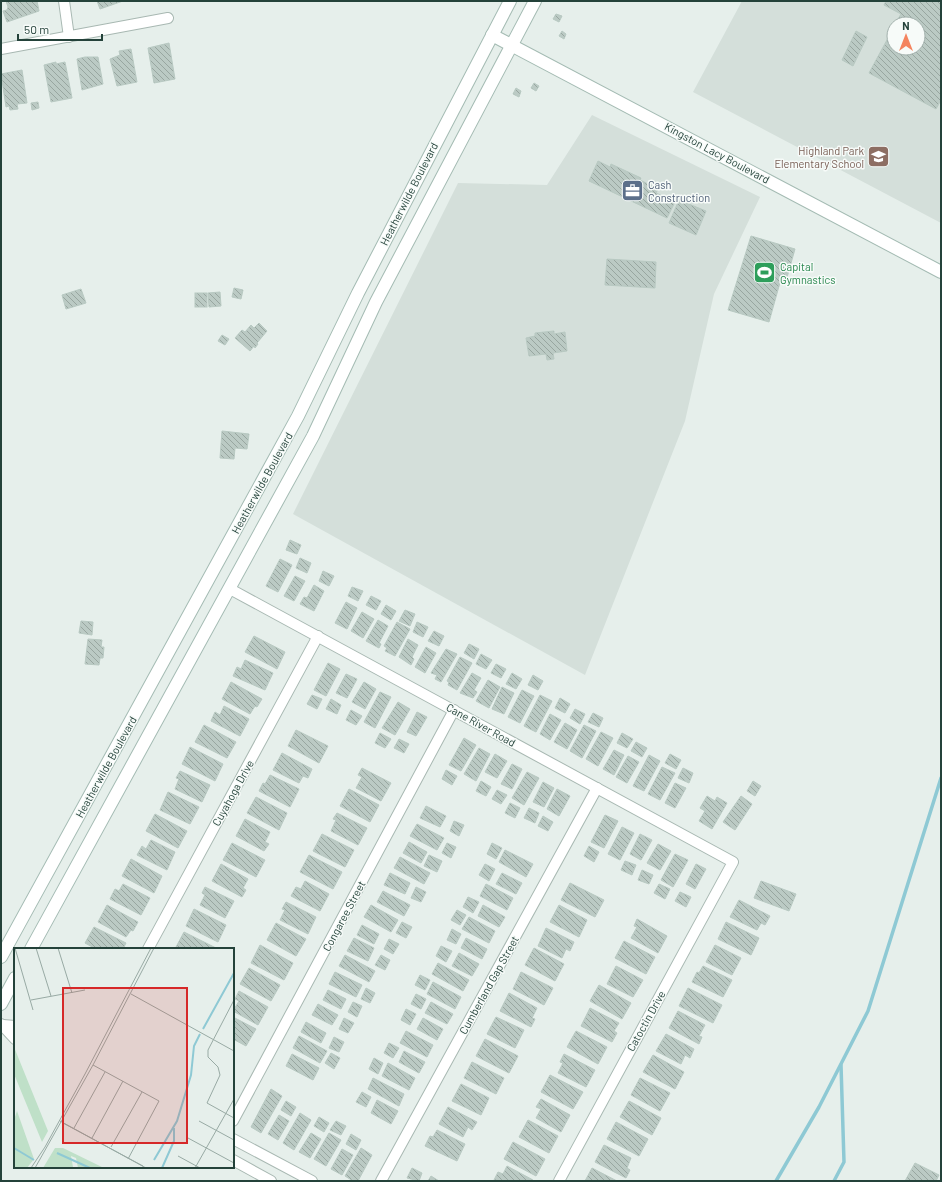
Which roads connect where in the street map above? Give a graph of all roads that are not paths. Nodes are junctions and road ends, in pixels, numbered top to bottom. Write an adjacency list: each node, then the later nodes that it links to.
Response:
1 (64, 1): 6 (street)
2 (510, 1): 5 (main road, Heatherwilde Boulevard)
3 (535, 1): 7 (main road, Heatherwilde Boulevard)
4 (168, 18): 6 (street)
5 (492, 35): 7 (main road, Kingston Lacy Boulevard); 10 (main road, Heatherwilde Boulevard)
6 (69, 37): 8 (street)
7 (511, 45): 9 (main road, Kingston Lacy Boulevard); 11 (main road, Heatherwilde Boulevard)
8 (1, 49)
9 (941, 272)
10 (358, 293): 11 (main road); 19 (main road, Heatherwilde Boulevard)
11 (376, 302): 12 (main road, Heatherwilde Boulevard)
12 (230, 589): 13 (street, Cane River Road); 17 (main road, Heatherwilde Boulevard)
13 (318, 636): 14 (street, Cane River Road); 18 (street, Cuyahoga Drive)
14 (454, 710): 15 (street, Cane River Road); 25 (street, Congaree Street)
15 (597, 788): 16 (street, Cane River Road); 30 (street, Cumberland Gap Street)
16 (733, 862): 31 (street, Catoctin Drive)
17 (32, 948)
18 (149, 948)
19 (1, 957)
20 (14, 980): 21 (main road)
21 (1, 1004)
22 (2, 1025): 23 (street); 24 (street)
23 (14, 1026)
24 (14, 1038)
25 (234, 1119)
26 (234, 1140): 29 (street)
27 (234, 1161): 28 (street)
28 (271, 1181)
29 (312, 1181)
30 (381, 1181)
31 (559, 1181)

